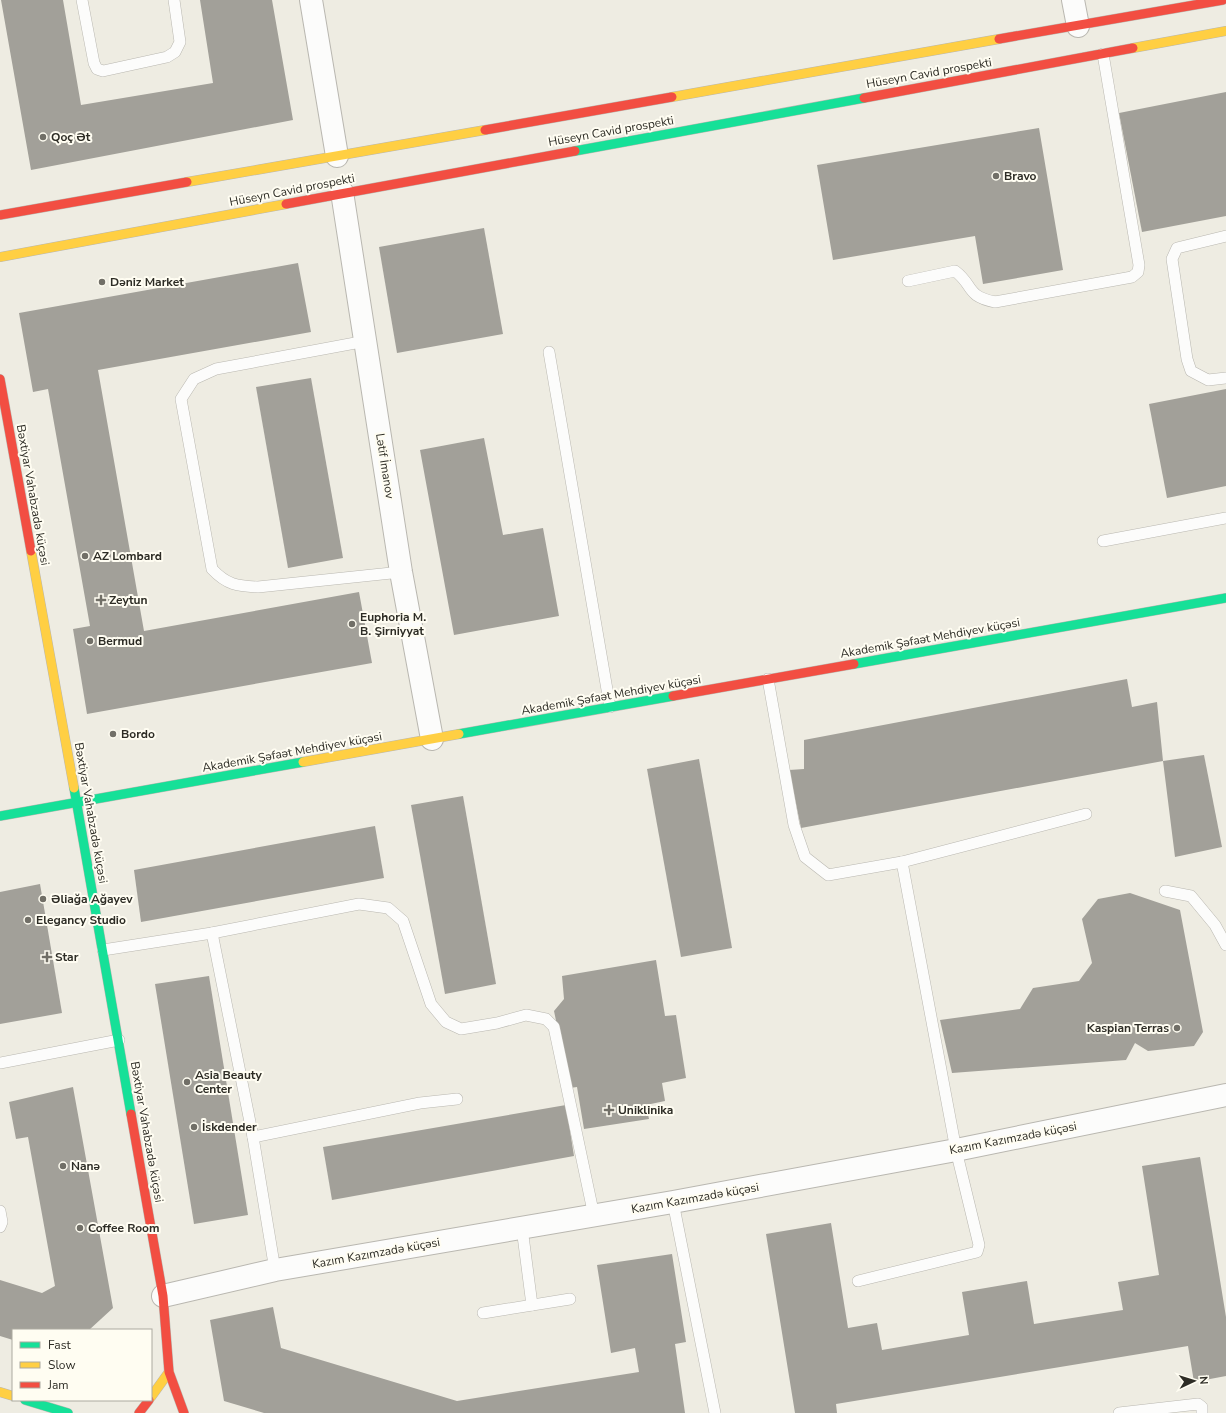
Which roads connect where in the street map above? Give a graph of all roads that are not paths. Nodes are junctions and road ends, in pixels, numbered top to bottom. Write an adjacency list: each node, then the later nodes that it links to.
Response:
1 (82, 0): 2 (lane)
2 (174, 0)
3 (311, 0): 9 (street)
4 (1073, 0): 6 (street)
5 (1223, 0): 6 (main road, Hüseyn Cavid prospekti)
6 (1078, 26): 9 (main road, Hüseyn Cavid prospekti)
7 (1226, 31): 8 (main road, Hüseyn Cavid prospekti)
8 (1103, 54): 10 (main road, Hüseyn Cavid prospekti); 14 (lane)
9 (337, 156): 11 (main road, Hüseyn Cavid prospekti)
10 (342, 192): 13 (main road, Hüseyn Cavid prospekti); 15 (street, Lətif İmanov)
11 (0, 215)
12 (1226, 236): 18 (lane)
13 (0, 257)
14 (908, 281)
15 (366, 341): 21 (street, Lətif İmanov); 21 (lane)
16 (549, 352): 24 (lane)
17 (0, 378): 26 (main road, Bəxtiyar Vahabzadə küçəsi)
18 (1226, 378)
19 (1226, 518): 20 (lane)
20 (1103, 542)
21 (401, 572): 25 (street, Lətif İmanov)
22 (1226, 598): 23 (main road, Akademik Şəfaət Mehdiyev küçəsi)
23 (768, 679): 24 (main road, Akademik Şəfaət Mehdiyev küçəsi); 29 (lane)
24 (610, 707): 25 (main road, Akademik Şəfaət Mehdiyev küçəsi)
25 (432, 739): 26 (main road, Akademik Şəfaət Mehdiyev küçəsi)
26 (77, 804): 28 (main road, Akademik Şəfaət Mehdiyev küçəsi); 33 (main road, Bəxtiyar Vahabzadə küçəsi)
27 (1086, 814): 29 (lane)
28 (0, 816)
29 (902, 862): 39 (lane)
30 (1165, 891): 32 (lane)
31 (212, 933): 33 (lane); 38 (lane); 42 (lane)
32 (1226, 945)
33 (103, 950): 34 (main road, Bəxtiyar Vahabzadə küçəsi)
34 (119, 1040): 35 (lane); 47 (main road, Bəxtiyar Vahabzadə küçəsi)
35 (0, 1063)
36 (1226, 1095): 39 (street, Kazım Kazımzadə küçəsi)
37 (457, 1099): 38 (lane)
38 (253, 1137): 45 (lane)
39 (956, 1150): 40 (street, Kazım Kazımzadə küçəsi); 46 (lane)
40 (673, 1202): 42 (street, Kazım Kazımzadə küçəsi); 60 (lane)
41 (0, 1211): 43 (lane)
42 (594, 1216): 44 (street, Kazım Kazımzadə küçəsi)
43 (0, 1227)
44 (522, 1228): 45 (street, Kazım Kazımzadə küçəsi); 49 (lane)
45 (275, 1270): 47 (street, Kazım Kazımzadə küçəsi)
46 (858, 1281)
47 (163, 1296): 51 (main road, Bəxtiyar Vahabzadə küçəsi)
48 (570, 1299): 49 (lane)
49 (532, 1305): 50 (lane)
50 (483, 1313)
51 (169, 1372): 54 (main road); 59 (main road, Bəxtiyar Vahabzadə küçəsi)
52 (0, 1392): 53 (main road)
53 (12, 1396)
54 (152, 1396)
55 (28, 1401): 57 (main road)
56 (148, 1401): 58 (main road)
57 (68, 1413)
58 (139, 1413)
59 (184, 1413)
60 (715, 1413)
61 (1119, 1413): 62 (lane)
62 (1202, 1413)

